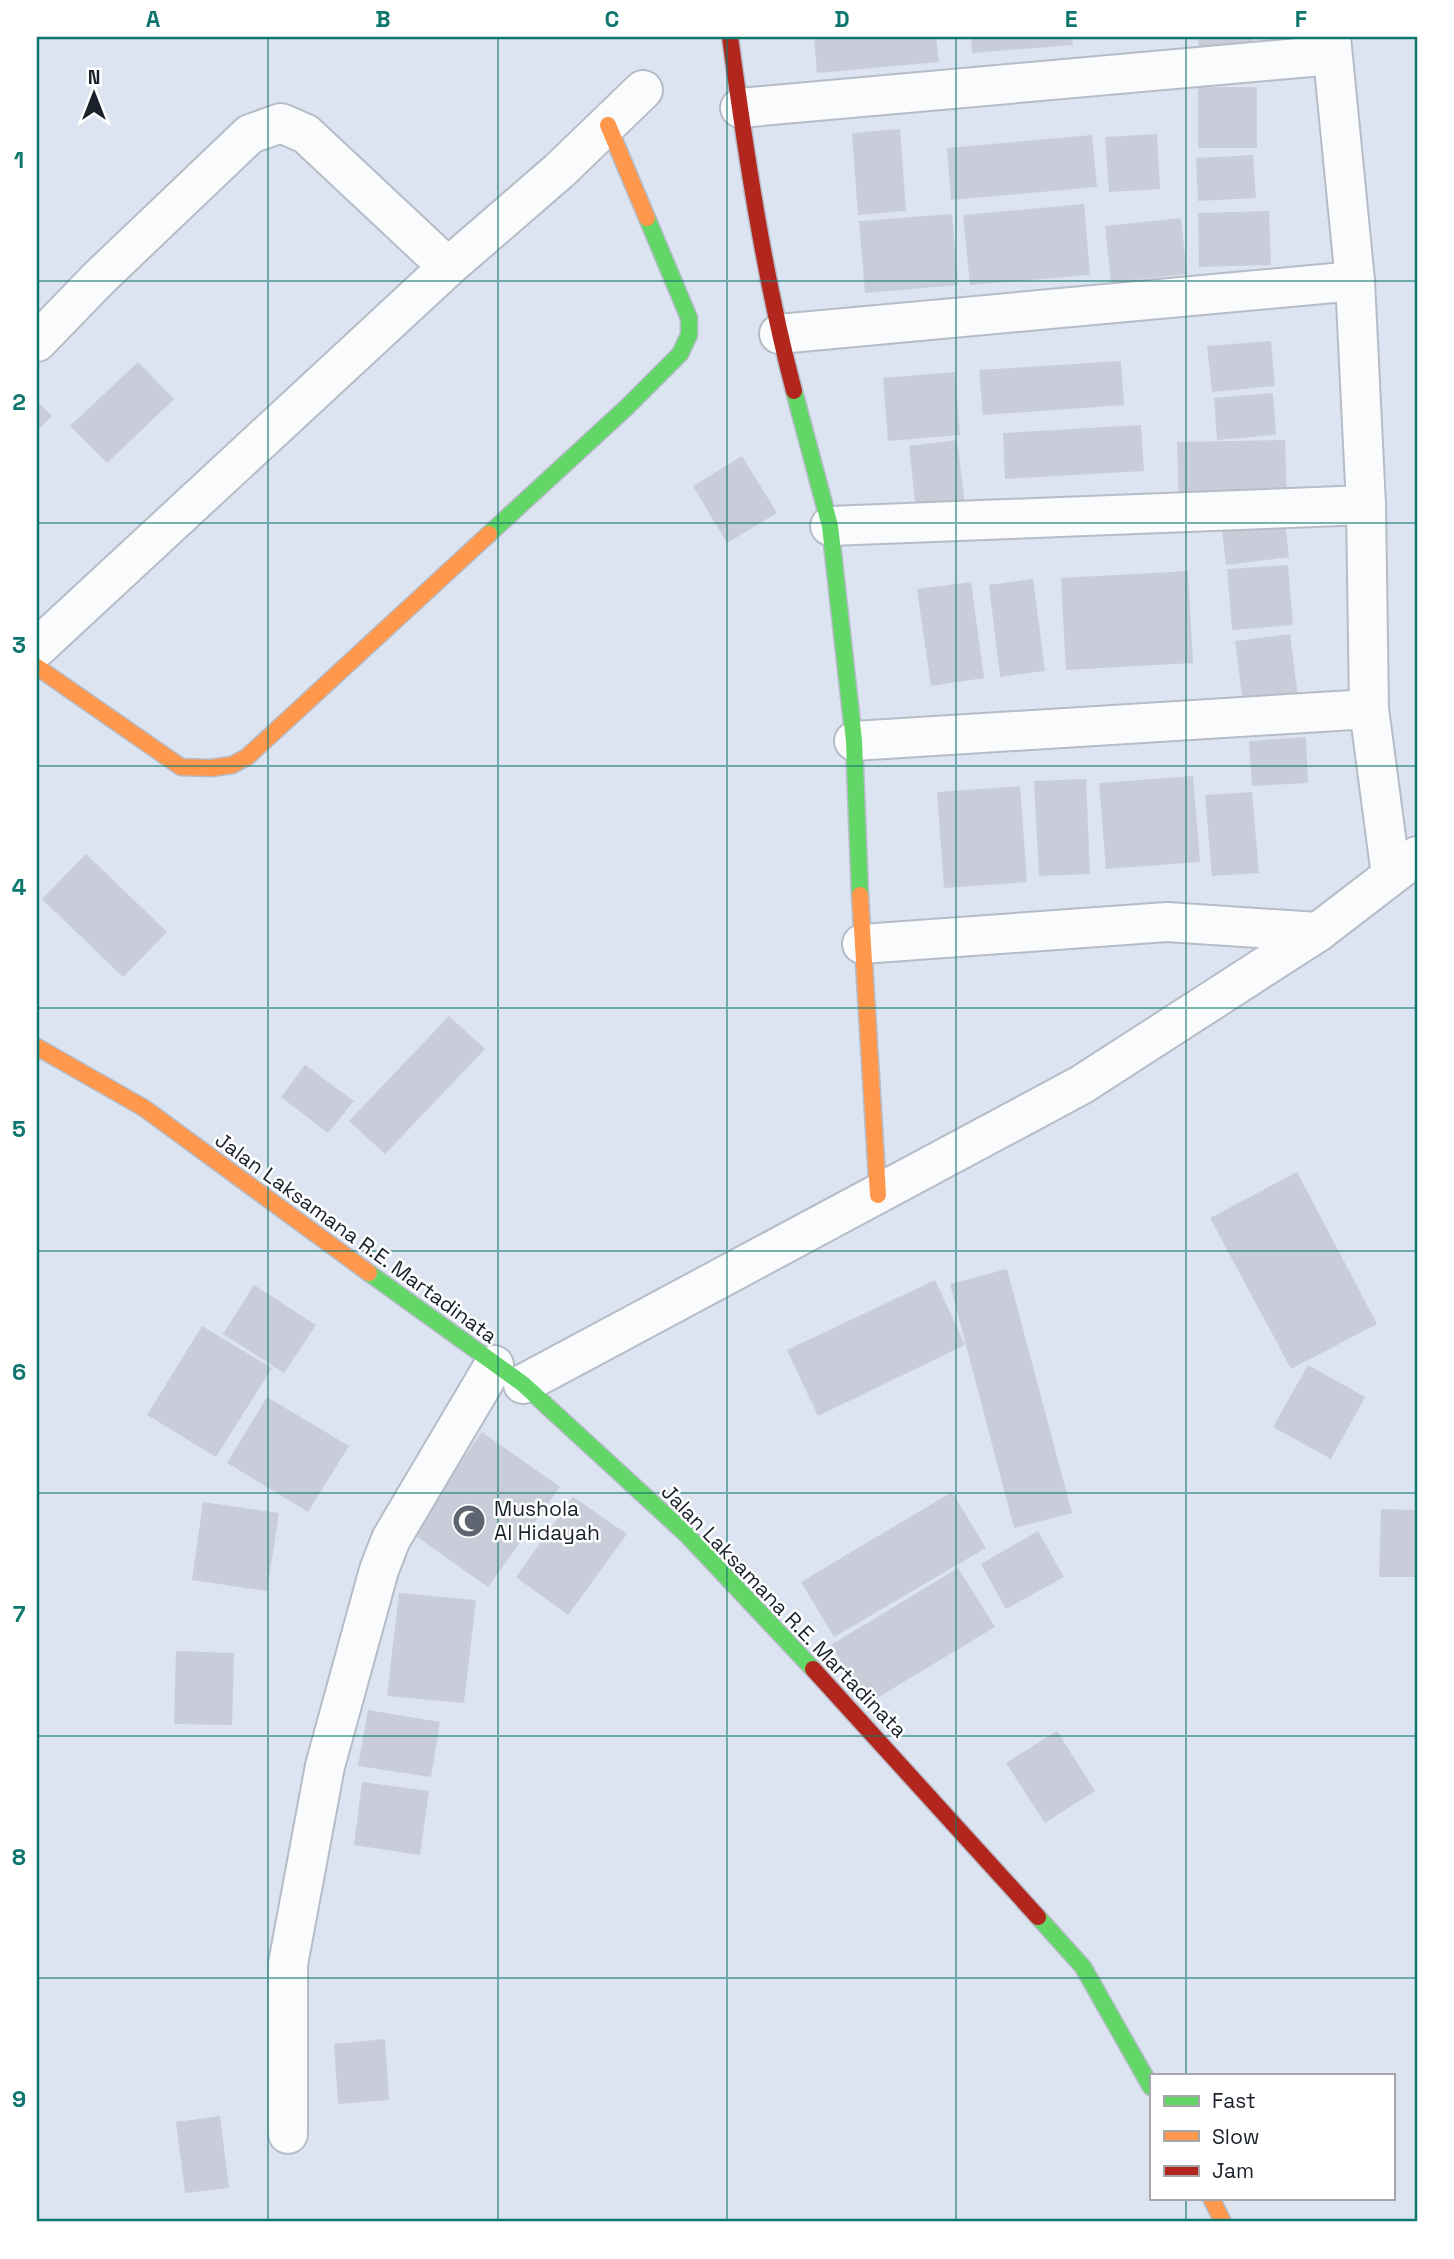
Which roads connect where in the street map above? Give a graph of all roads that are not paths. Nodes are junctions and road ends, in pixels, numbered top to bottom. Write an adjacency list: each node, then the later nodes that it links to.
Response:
1 (730, 37): 4 (street)
2 (1332, 46): 4 (street); 7 (street)
3 (643, 90): 5 (street)
4 (740, 108): 8 (street)
5 (608, 125): 6 (street); 13 (street)
6 (448, 267): 9 (street); 12 (street)
7 (1355, 281): 8 (street); 10 (street)
8 (779, 334): 11 (street)
9 (37, 342)
10 (1366, 505): 11 (street); 14 (street)
11 (830, 526): 15 (street)
12 (37, 648)
13 (37, 667)
14 (1369, 709): 15 (street); 16 (street)
15 (854, 741): 18 (street)
16 (1404, 866): 17 (street)
17 (1318, 932): 18 (street); 20 (street)
18 (862, 944): 20 (street)
19 (37, 1047): 21 (street, Jalan Laksamana R.E. Martadinata)
20 (878, 1195): 21 (street)
21 (508, 1375): 22 (street, Jalan Laksamana R.E. Martadinata); 23 (street)
22 (1150, 2085)
23 (288, 2134)
24 (1212, 2200): 25 (street)
25 (1223, 2222)

